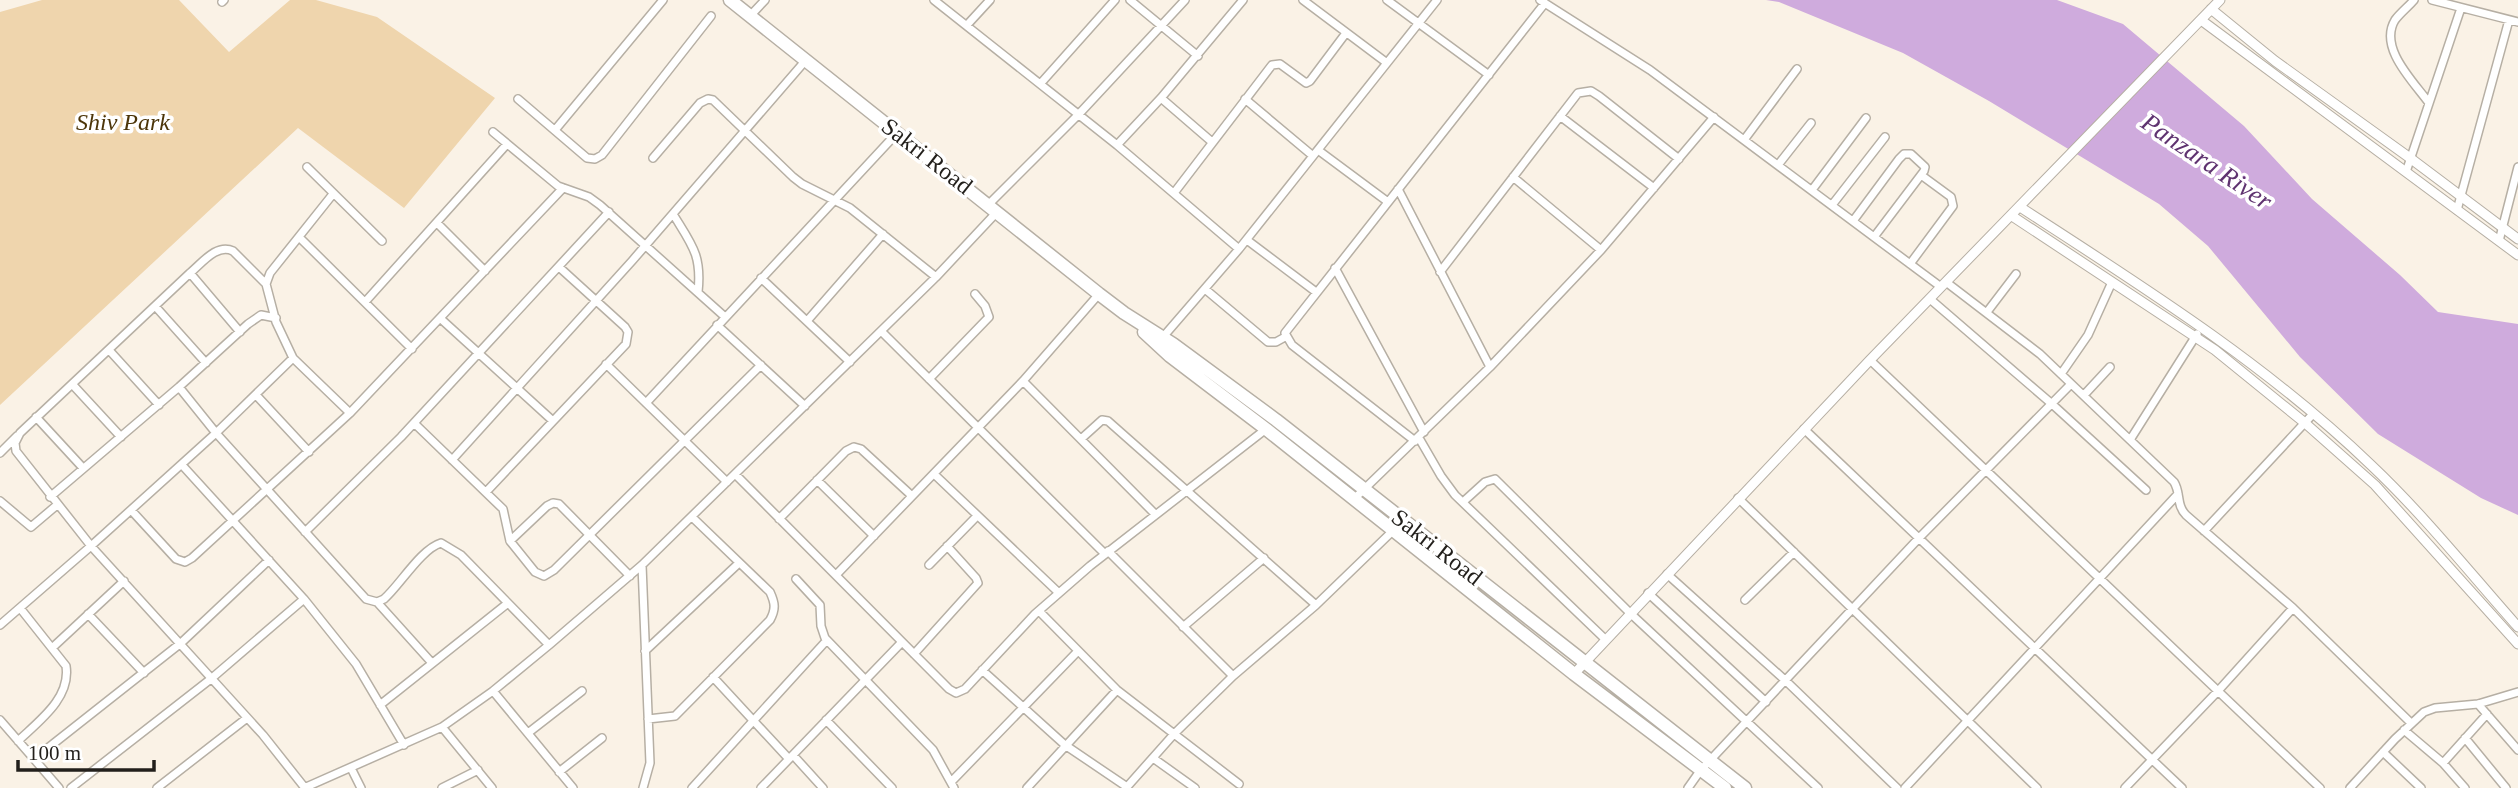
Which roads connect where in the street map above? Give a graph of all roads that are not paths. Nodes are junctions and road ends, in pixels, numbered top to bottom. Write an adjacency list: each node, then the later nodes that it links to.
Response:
1 (663, 0): 42 (street)
2 (730, 0): 20 (main road, Sakri Road)
3 (765, 0): 20 (street)
4 (934, 0): 24 (street)
5 (990, 0): 24 (street)
6 (1115, 0): 32 (street)
7 (1130, 0): 25 (street)
8 (1185, 0): 25 (street)
9 (1244, 0): 27 (street)
10 (1303, 0): 26 (street)
11 (1387, 0): 22 (street)
12 (1437, 0): 22 (street)
13 (2220, 0): 18 (street)
14 (2414, 0): 36 (street)
15 (2432, 0): 17 (street)
16 (1543, 2): 31 (street); 39 (street)
17 (2461, 8): 21 (street); 36 (street)
18 (2211, 9): 23 (street); 53 (street)
19 (711, 16): 42 (street)
20 (750, 16): 28 (main road, Sakri Road)
21 (2514, 21): 68 (street)
22 (1419, 23): 29 (street); 31 (street)
23 (2197, 24): 58 (street); 72 (street)
24 (967, 25): 32 (street)
25 (1161, 27): 27 (street); 37 (street)
26 (1346, 33): 29 (street); 35 (street)
27 (1198, 56): 33 (street)
28 (806, 60): 44 (street); 45 (main road, Sakri Road)
29 (1387, 63): 51 (street)
30 (1797, 69): 47 (street)
31 (1489, 75): 64 (street)
32 (1041, 83): 37 (street)
33 (1161, 98): 48 (street); 50 (street)
34 (518, 99): 42 (street)
35 (1245, 99): 48 (street); 51 (street)
36 (2429, 103): 53 (street)
37 (1079, 114): 50 (street); 73 (street)
38 (1560, 116): 54 (street); 60 (street); 63 (street)
39 (1714, 117): 47 (street); 54 (street)
40 (1867, 118): 65 (street)
41 (1811, 123): 55 (street)
42 (555, 130)
43 (494, 132): 49 (street)
44 (744, 132): 52 (street); 69 (street); 76 (street)
45 (897, 132): 69 (street); 73 (main road, Sakri Road)
46 (1885, 137): 71 (street)
47 (1744, 140): 55 (street)
48 (1212, 142): 66 (street)
49 (507, 144): 62 (street); 79 (street)
50 (1117, 145): 66 (street)
51 (1315, 153): 70 (street); 85 (street)
52 (653, 158)
53 (2410, 158): 58 (street); 68 (street)
54 (1679, 159): 63 (street)
55 (1778, 165): 65 (street)
56 (307, 167): 67 (street)
57 (2518, 167): 61 (street)
58 (2406, 172): 74 (street)
59 (1921, 175): 78 (street); 83 (street); 92 (street)
60 (1513, 177): 90 (street); 96 (street)
61 (2516, 185): 80 (street)
62 (563, 188): 75 (street); 95 (street)
63 (1654, 188): 90 (street)
64 (1398, 189): 70 (street); 96 (street)
65 (1812, 190): 71 (street)
66 (1174, 193): 89 (street)
67 (333, 194): 82 (street); 86 (street)
68 (2460, 197): 74 (street); 80 (street)
69 (836, 200): 81 (street); 100 (street)
70 (1388, 202): 94 (street)
71 (1832, 205): 78 (street)
72 (2020, 207): 77 (street); 120 (street)
73 (993, 209): 99 (street); 107 (main road, Sakri Road)
74 (2457, 210): 87 (street)
75 (609, 212): 88 (street); 93 (street)
76 (673, 214): 88 (street); 105 (street)
77 (2012, 216): 101 (street); 103 (street)
78 (1853, 221): 83 (street)
79 (437, 223): 95 (street); 111 (street)
80 (2502, 228): 84 (street); 87 (street)
81 (883, 234): 99 (street); 118 (street)
82 (299, 237): 102 (street); 111 (street)
83 (1874, 237): 92 (street)
84 (2518, 239)
85 (1247, 240): 89 (street); 106 (street)
86 (382, 241)
87 (2499, 241): 91 (street)
88 (647, 244): 105 (street); 110 (street)
89 (1239, 249): 104 (street)
90 (1601, 250): 135 (street)
91 (2518, 255)
92 (1910, 264): 103 (street)
93 (559, 267): 110 (street); 128 (street)
94 (1335, 268): 106 (street); 162 (street)
95 (485, 271): 117 (street)
96 (1440, 272): 135 (street)
97 (190, 273): 102 (street); 112 (street); 122 (street)
98 (2016, 274): 113 (street)
99 (936, 277): 121 (street)
100 (761, 278): 115 (street); 118 (street)
101 (2112, 282): 124 (street); 137 (street)
102 (266, 284): 116 (street)
103 (1944, 285): 109 (street); 113 (street)
104 (1205, 289): 123 (street); 125 (street)
105 (698, 292): 115 (street)
106 (1316, 292): 123 (street)
107 (1100, 294): 114 (main road, Sakri Road); 139 (street)
108 (975, 295): 138 (street)
109 (1930, 299): 130 (street); 147 (street)
110 (596, 301): 133 (street); 143 (street)
111 (365, 302): 127 (street)
112 (155, 306): 126 (street); 132 (street)
113 (1987, 312): 137 (street)
114 (1124, 313): 125 (main road, Sakri Road); 156 (main road, Sakri Road)
115 (724, 316): 119 (street)
116 (276, 318): 122 (street); 129 (street)
117 (440, 319): 127 (street); 128 (street)
118 (807, 321): 131 (street)
119 (717, 324): 134 (street); 146 (street)
120 (2202, 326): 124 (street); 151 (street)
121 (881, 331): 131 (street); 138 (street)
122 (240, 332): 132 (street)
123 (1286, 337): 162 (street)
124 (2196, 337): 155 (street); 165 (street)
125 (1163, 338): 156 (main road, Sakri Road)
126 (109, 349): 140 (street); 148 (street)
127 (412, 349): 150 (street)
128 (479, 355): 143 (street); 154 (street)
129 (293, 358): 144 (street); 150 (street)
130 (1870, 360): 158 (street); 171 (street)
131 (850, 362): 149 (street)
132 (206, 363): 142 (street)
133 (606, 364): 146 (street); 153 (street)
134 (761, 365): 149 (street); 163 (street)
135 (1490, 367): 162 (street)
136 (2110, 367): 145 (street)
137 (2061, 374): 141 (street)
138 (929, 379): 157 (street)
139 (1023, 381): 157 (street); 164 (street)
140 (72, 384): 152 (street); 161 (street)
141 (2071, 384): 145 (street); 147 (street)
142 (179, 387): 148 (street); 160 (street)
143 (516, 388): 153 (street); 168 (street)
144 (256, 395): 160 (street); 166 (street)
145 (2084, 395): 165 (street)
146 (646, 403): 163 (street)
147 (2052, 404): 171 (street); 178 (street)
148 (159, 405): 161 (street)
149 (805, 406): 172 (street)
150 (351, 413): 166 (street)
151 (2313, 414): 155 (street); 231 (street)
152 (36, 417): 159 (street); 170 (street)
153 (553, 421): 179 (street)
154 (414, 423): 168 (street); 196 (street)
155 (2305, 423): 195 (street); 236 (street)
156 (1271, 425): 177 (street); 180 (main road, Sakri Road)
157 (979, 427): 173 (street); 203 (street)
158 (1804, 429): 184 (street); 199 (street)
159 (20, 433): 167 (street); 183 (street)
160 (216, 433): 169 (street); 176 (street)
161 (121, 437): 170 (street)
162 (1420, 437): 180 (street); 186 (street)
163 (684, 439): 175 (street); 197 (street)
164 (1081, 439): 177 (street); 189 (street)
165 (2130, 440): 181 (street)
166 (309, 452): 176 (street)
167 (0, 453)
168 (452, 460): 179 (street)
169 (182, 465): 188 (street); 193 (street)
170 (83, 468): 183 (street)
171 (1984, 470): 199 (street); 213 (street)
172 (735, 474): 175 (street); 192 (street)
173 (933, 474): 182 (street); 190 (street)
174 (817, 480): 182 (street); 192 (street); 198 (street)
175 (727, 482): 191 (street)
176 (268, 489): 193 (street); 196 (street)
177 (1187, 489): 189 (street); 205 (street)
178 (2146, 490)
179 (486, 492): 200 (street)
180 (1359, 494): 194 (main road, Sakri Road)
181 (2178, 494): 195 (street); 213 (street)
182 (912, 496): 198 (street)
183 (50, 497): 187 (street)
184 (1738, 498): 204 (street); 210 (street)
185 (0, 501): 187 (street)
186 (1463, 502): 227 (street); 232 (street)
187 (57, 505): 201 (street)
188 (131, 510): 193 (street); 201 (street)
189 (1155, 514): 203 (street)
190 (977, 516): 202 (street); 216 (street)
191 (692, 517): 207 (street); 208 (street)
192 (779, 519): 211 (street)
193 (233, 522): 206 (street)
194 (1398, 525): 222 (street); 243 (main road, Sakri Road); 247 (main road, Sakri Road)
195 (2204, 531): 224 (street)
196 (305, 532): 220 (street)
197 (589, 536): 200 (street); 200 (street); 212 (street)
198 (874, 536): 211 (street)
199 (1919, 538): 225 (street); 239 (street)
200 (510, 541)
201 (92, 546): 215 (street); 223 (street)
202 (947, 546): 209 (street); 242 (street)
203 (1107, 552): 216 (street); 230 (street)
204 (1794, 552): 219 (street); 225 (street)
205 (1264, 558): 222 (street); 230 (street)
206 (269, 560): 218 (street); 235 (street)
207 (739, 563): 240 (street); 249 (street)
208 (642, 565): 212 (street); 240 (street)
209 (929, 565)
210 (1667, 574): 217 (street); 252 (street)
211 (836, 575): 234 (street)
212 (630, 576): 237 (street)
213 (2099, 577): 239 (street); 256 (street)
214 (796, 579): 233 (street)
215 (124, 581): 228 (street); 235 (street)
216 (1059, 593): 226 (street)
217 (1648, 593): 227 (street); 258 (street)
218 (304, 598): 250 (street); 260 (street)
219 (1745, 600)
220 (377, 602): 221 (street); 244 (street)
221 (508, 603): 237 (street); 244 (street)
222 (1316, 605): 248 (street)
223 (20, 608): 229 (street); 238 (street)
224 (2293, 608): 256 (street); 270 (street)
225 (1853, 609): 252 (street); 268 (street)
226 (1039, 611): 241 (street); 245 (street)
227 (1630, 613): 232 (street); 269 (street)
228 (88, 614): 238 (street); 246 (street)
229 (0, 625)
230 (1183, 627): 248 (street)
231 (2518, 627)
232 (1605, 639): 243 (street)
233 (827, 640): 251 (street); 266 (street)
234 (902, 642): 242 (street); 251 (street)
235 (181, 643): 246 (street); 250 (street)
236 (2518, 644)
237 (549, 645): 254 (street)
238 (52, 648): 277 (street)
239 (2034, 648): 268 (street); 285 (street)
240 (645, 651): 264 (street)
241 (1078, 651): 253 (street); 261 (street)
242 (914, 654): 245 (street)
243 (1584, 662): 247 (street); 286 (main road, Sakri Road)
244 (432, 663): 260 (street)
245 (982, 670): 261 (street)
246 (144, 673): 284 (street)
247 (1574, 674): 290 (main road, Sakri Road)
248 (1233, 676): 274 (street)
249 (713, 677): 264 (street); 266 (street)
250 (212, 678): 263 (street); 295 (street)
251 (865, 680): 267 (street); 293 (street)
252 (1786, 681): 258 (street); 314 (street)
253 (1117, 690): 274 (street); 279 (street)
254 (493, 691): 271 (street); 273 (street)
255 (582, 691): 273 (street)
256 (2218, 691): 285 (street); 319 (street)
257 (2518, 692): 259 (street)
258 (1766, 702): 269 (street)
259 (2478, 704): 262 (street); 270 (street)
260 (380, 705): 278 (street)
261 (1022, 706): 279 (street); 293 (street)
262 (2487, 714): 276 (street); 280 (street)
263 (247, 718): 296 (street); 297 (street)
264 (648, 719): 302 (street)
265 (0, 720): 277 (street)
266 (752, 720): 282 (street); 303 (street)
267 (826, 720): 282 (street); 306 (street)
268 (1968, 720): 315 (street); 316 (street)
269 (1747, 722): 286 (street); 313 (street)
270 (2411, 723): 272 (street)
271 (442, 727): 278 (street); 289 (street)
272 (2404, 730): 281 (street); 287 (street)
273 (528, 733): 291 (street)
274 (1174, 734): 283 (street); 292 (street)
275 (602, 738): 291 (street)
276 (2465, 738): 287 (street); 323 (street)
277 (19, 741): 284 (street)
278 (404, 745): 288 (street)
279 (1065, 745): 307 (street); 308 (street)
280 (2518, 750)
281 (2383, 752): 320 (street); 321 (street)
282 (791, 757): 304 (street); 305 (street)
283 (1153, 758): 308 (street); 309 (street)
284 (34, 759): 294 (street)
285 (2153, 760): 317 (street); 318 (street)
286 (1710, 761): 290 (street); 312 (main road, Sakri Road)
287 (2443, 763): 322 (street)
288 (351, 768): 297 (street); 298 (street)
289 (478, 770): 299 (street); 300 (street)
290 (1700, 771): 310 (street); 311 (main road, Sakri Road)
291 (559, 772): 301 (street)
292 (1239, 784)
293 (953, 785)
294 (59, 788)
295 (71, 788)
296 (157, 788)
297 (305, 788)
298 (361, 788)
299 (442, 788)
300 (492, 788)
301 (573, 788)
302 (643, 788)
303 (692, 788)
304 (761, 788)
305 (823, 788)
306 (892, 788)
307 (1027, 788)
308 (1127, 788)
309 (1195, 788)
310 (1688, 788)
311 (1725, 788)
312 (1745, 788)
313 (1818, 788)
314 (1897, 788)
315 (1905, 788)
316 (2038, 788)
317 (2125, 788)
318 (2182, 788)
319 (2320, 788)
320 (2350, 788)
321 (2421, 788)
322 (2465, 788)
323 (2507, 788)

